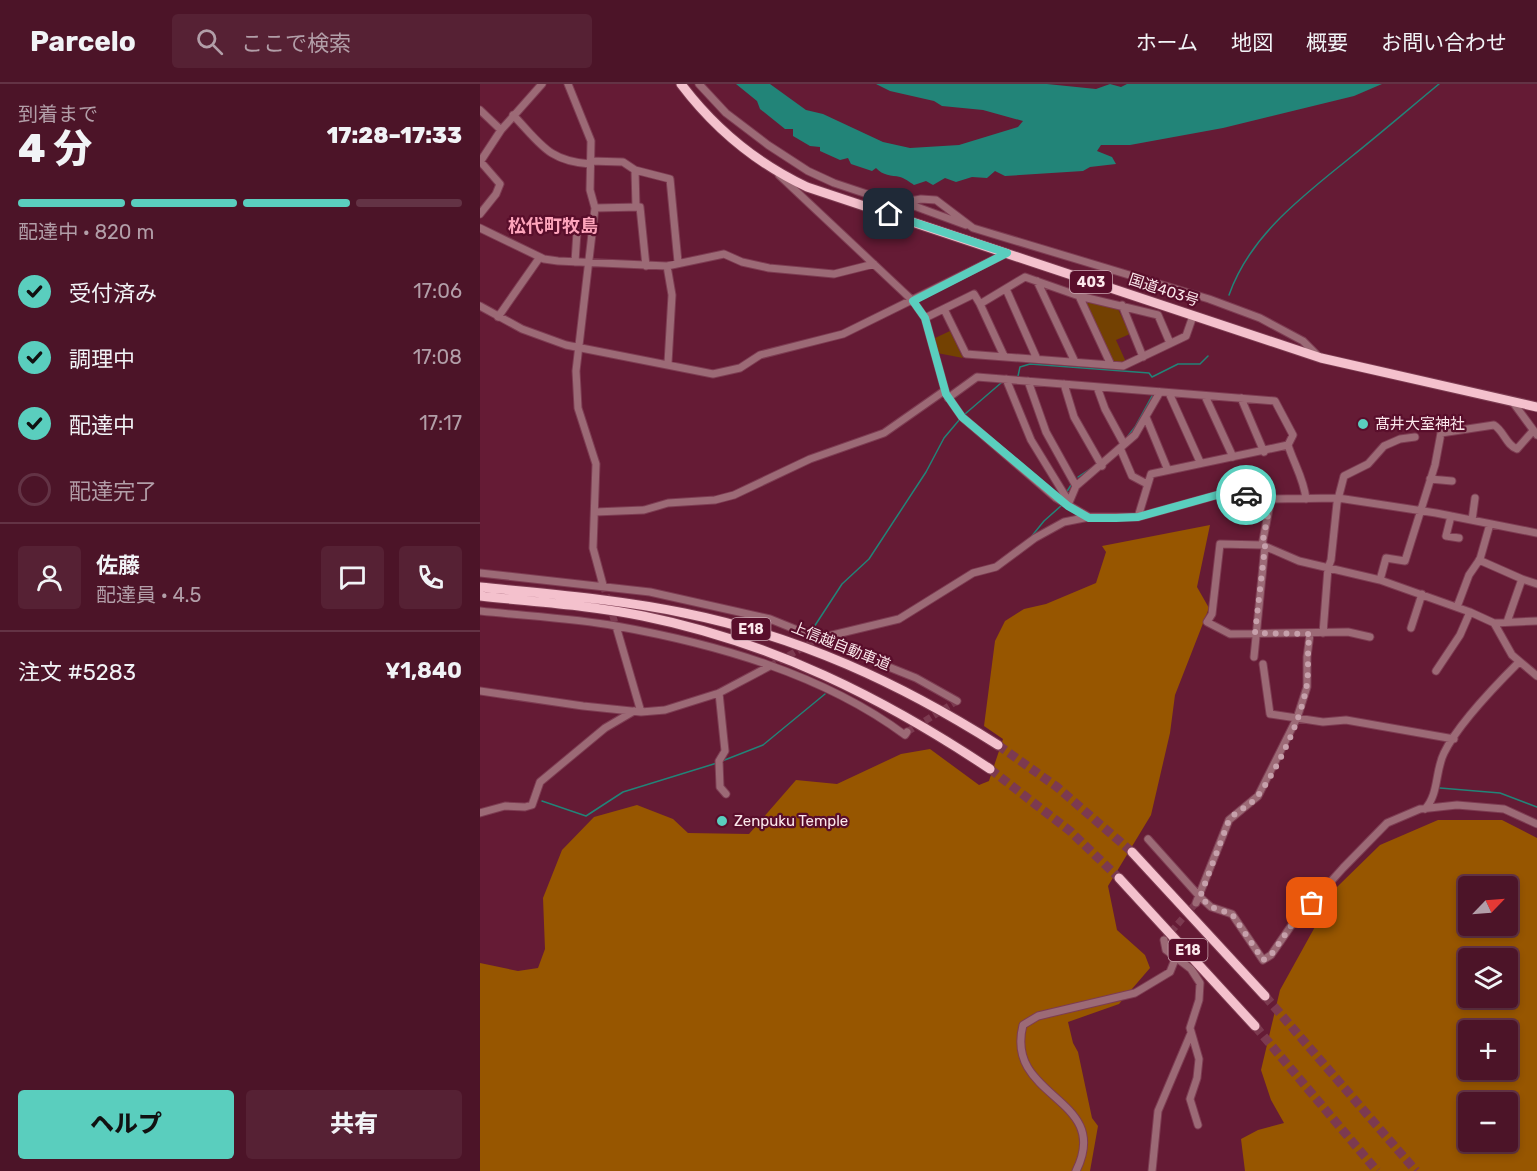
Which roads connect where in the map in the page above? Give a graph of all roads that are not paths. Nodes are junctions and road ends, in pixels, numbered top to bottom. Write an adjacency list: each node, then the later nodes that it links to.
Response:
1 (542, 84): 6 (street)
2 (568, 84): 11 (street)
3 (681, 84): 13 (highway, 国道403号 / 403)
4 (699, 84): 14 (street)
5 (480, 110): 7 (street)
6 (513, 115): 7 (street); 11 (street)
7 (501, 130): 9 (street)
8 (480, 147): 9 (street)
9 (486, 153): 10 (street)
10 (480, 162): 17 (street)
11 (590, 162): 12 (street); 16 (street)
12 (635, 170): 15 (street); 25 (street)
13 (777, 173): 18 (highway, 国道403号 / 403); 27 (street)
14 (899, 201): 18 (street); 20 (street); 20 (street)
15 (636, 207): 16 (street); 28 (street)
16 (595, 208): 26 (street)
17 (480, 214)
18 (889, 214): 22 (highway, 国道403号 / 403)
19 (480, 228): 23 (street)
20 (973, 228): 45 (street)
21 (578, 232): 24 (street)
22 (1007, 253): 33 (street); 38 (highway, 国道403号 / 403)
23 (540, 257): 24 (street); 39 (street)
24 (575, 262): 26 (street)
25 (678, 262): 27 (street); 29 (street)
26 (589, 263): 28 (street); 42 (street)
27 (874, 264): 33 (street)
28 (646, 266): 29 (street)
29 (668, 266): 48 (street)
30 (1037, 281): 31 (street); 32 (street); 47 (street)
31 (1006, 289): 34 (street); 46 (street)
32 (1079, 296): 35 (street); 49 (street)
33 (913, 301): 40 (street); 48 (street)
34 (980, 304): 37 (street); 43 (street)
35 (1122, 305): 41 (street); 44 (street)
36 (480, 306): 39 (street)
37 (944, 309): 40 (street); 43 (street)
38 (1193, 316): 41 (street); 45 (highway, 国道403号 / 403)
39 (498, 317): 42 (street)
40 (925, 318): 56 (street)
41 (1170, 344): 44 (street)
42 (579, 349): 48 (street); 80 (street)
43 (1004, 356): 46 (street)
44 (1143, 357): 49 (street)
45 (1321, 358): 59 (highway, 国道403号 / 403)
46 (1037, 359): 47 (street)
47 (1075, 362): 49 (street)
48 (668, 363)
49 (1111, 365)
50 (1006, 379): 51 (street); 56 (street); 79 (street)
51 (1028, 381): 52 (street); 74 (street)
52 (1064, 384): 53 (street); 69 (street)
53 (1097, 387): 54 (street); 65 (street)
54 (1160, 392): 55 (street); 61 (street)
55 (1169, 393): 57 (street); 68 (street)
56 (946, 394): 79 (street); 80 (street)
57 (1205, 396): 58 (street); 67 (street)
58 (1241, 398): 64 (street); 66 (street)
59 (1512, 401): 60 (highway, 国道403号 / 403); 62 (street)
60 (1537, 407)
61 (1146, 417): 65 (street); 70 (street)
62 (1535, 434): 71 (street)
63 (1415, 437): 75 (street)
64 (1288, 445): 66 (street); 78 (street)
65 (1122, 446): 69 (street); 73 (street)
66 (1264, 452): 67 (street)
67 (1233, 457): 68 (street)
68 (1200, 462): 70 (street)
69 (1102, 466): 74 (street)
70 (1167, 468): 73 (street)
71 (1430, 479): 72 (street); 81 (street)
72 (1452, 481)
73 (1147, 484): 83 (street)
74 (1076, 486): 79 (street)
75 (1338, 498): 78 (street); 81 (street); 91 (street)
76 (1475, 498): 85 (street)
77 (1271, 499): 78 (street); 83 (street); 89 (street)
78 (1306, 499)
79 (1069, 504): 84 (street)
80 (594, 512): 96 (street)
81 (1418, 512): 82 (street); 94 (street)
82 (1451, 516): 85 (street); 88 (street)
83 (1138, 517): 84 (street)
84 (1089, 518): 112 (street)
85 (1472, 520): 86 (street)
86 (1490, 524): 87 (street); 90 (street)
87 (1537, 533)
88 (1459, 538)
89 (1263, 546): 91 (street); 108 (street); 108 (street)
90 (1479, 560): 93 (street); 100 (street)
91 (1328, 568): 94 (street); 109 (street)
92 (480, 573): 96 (street)
93 (1522, 579): 95 (street); 104 (street)
94 (1380, 580): 98 (street)
95 (1537, 584)
96 (603, 585): 112 (street)
97 (480, 587): 126 (highway, 上信越自動車道 / E18)
98 (1422, 594): 100 (street); 107 (street)
99 (480, 596): 127 (highway, 上信越自動車道 / E18)
100 (1457, 607): 102 (street)
101 (480, 611): 106 (street)
102 (1470, 612): 105 (street); 117 (street)
103 (1537, 621): 104 (street)
104 (1507, 622): 105 (street)
105 (1494, 623): 114 (street)
106 (616, 626): 116 (street); 122 (street)
107 (1411, 628)
108 (1255, 633): 110 (street); 113 (street)
109 (1323, 633): 110 (street); 111 (street)
110 (1310, 634): 123 (street)
111 (1370, 637)
112 (820, 638): 121 (street)
113 (1254, 657)
114 (1518, 663): 118 (street); 125 (street)
115 (1263, 664): 123 (street)
116 (770, 666): 120 (street); 124 (street)
117 (1436, 671)
118 (1537, 676)
119 (480, 691): 122 (street)
120 (719, 693): 122 (street); 128 (street)
121 (957, 701)
122 (638, 711): 130 (street)
123 (1297, 718): 125 (street); 135 (street)
124 (907, 732)
125 (1454, 739): 129 (street)
126 (998, 745)
127 (990, 769)
128 (726, 794)
129 (1425, 809): 131 (street); 135 (street)
130 (480, 813)
131 (1537, 824)
132 (1148, 839): 135 (street)
133 (1132, 852): 138 (highway, E18)
134 (1119, 878): 139 (highway, E18)
135 (1198, 900)
136 (1164, 940): 137 (street)
137 (1176, 957): 140 (street); 142 (street)
138 (1265, 996)
139 (1255, 1026)
140 (1191, 1033): 141 (street); 143 (street)
141 (1198, 1125)
142 (1076, 1171)
143 (1152, 1171)

